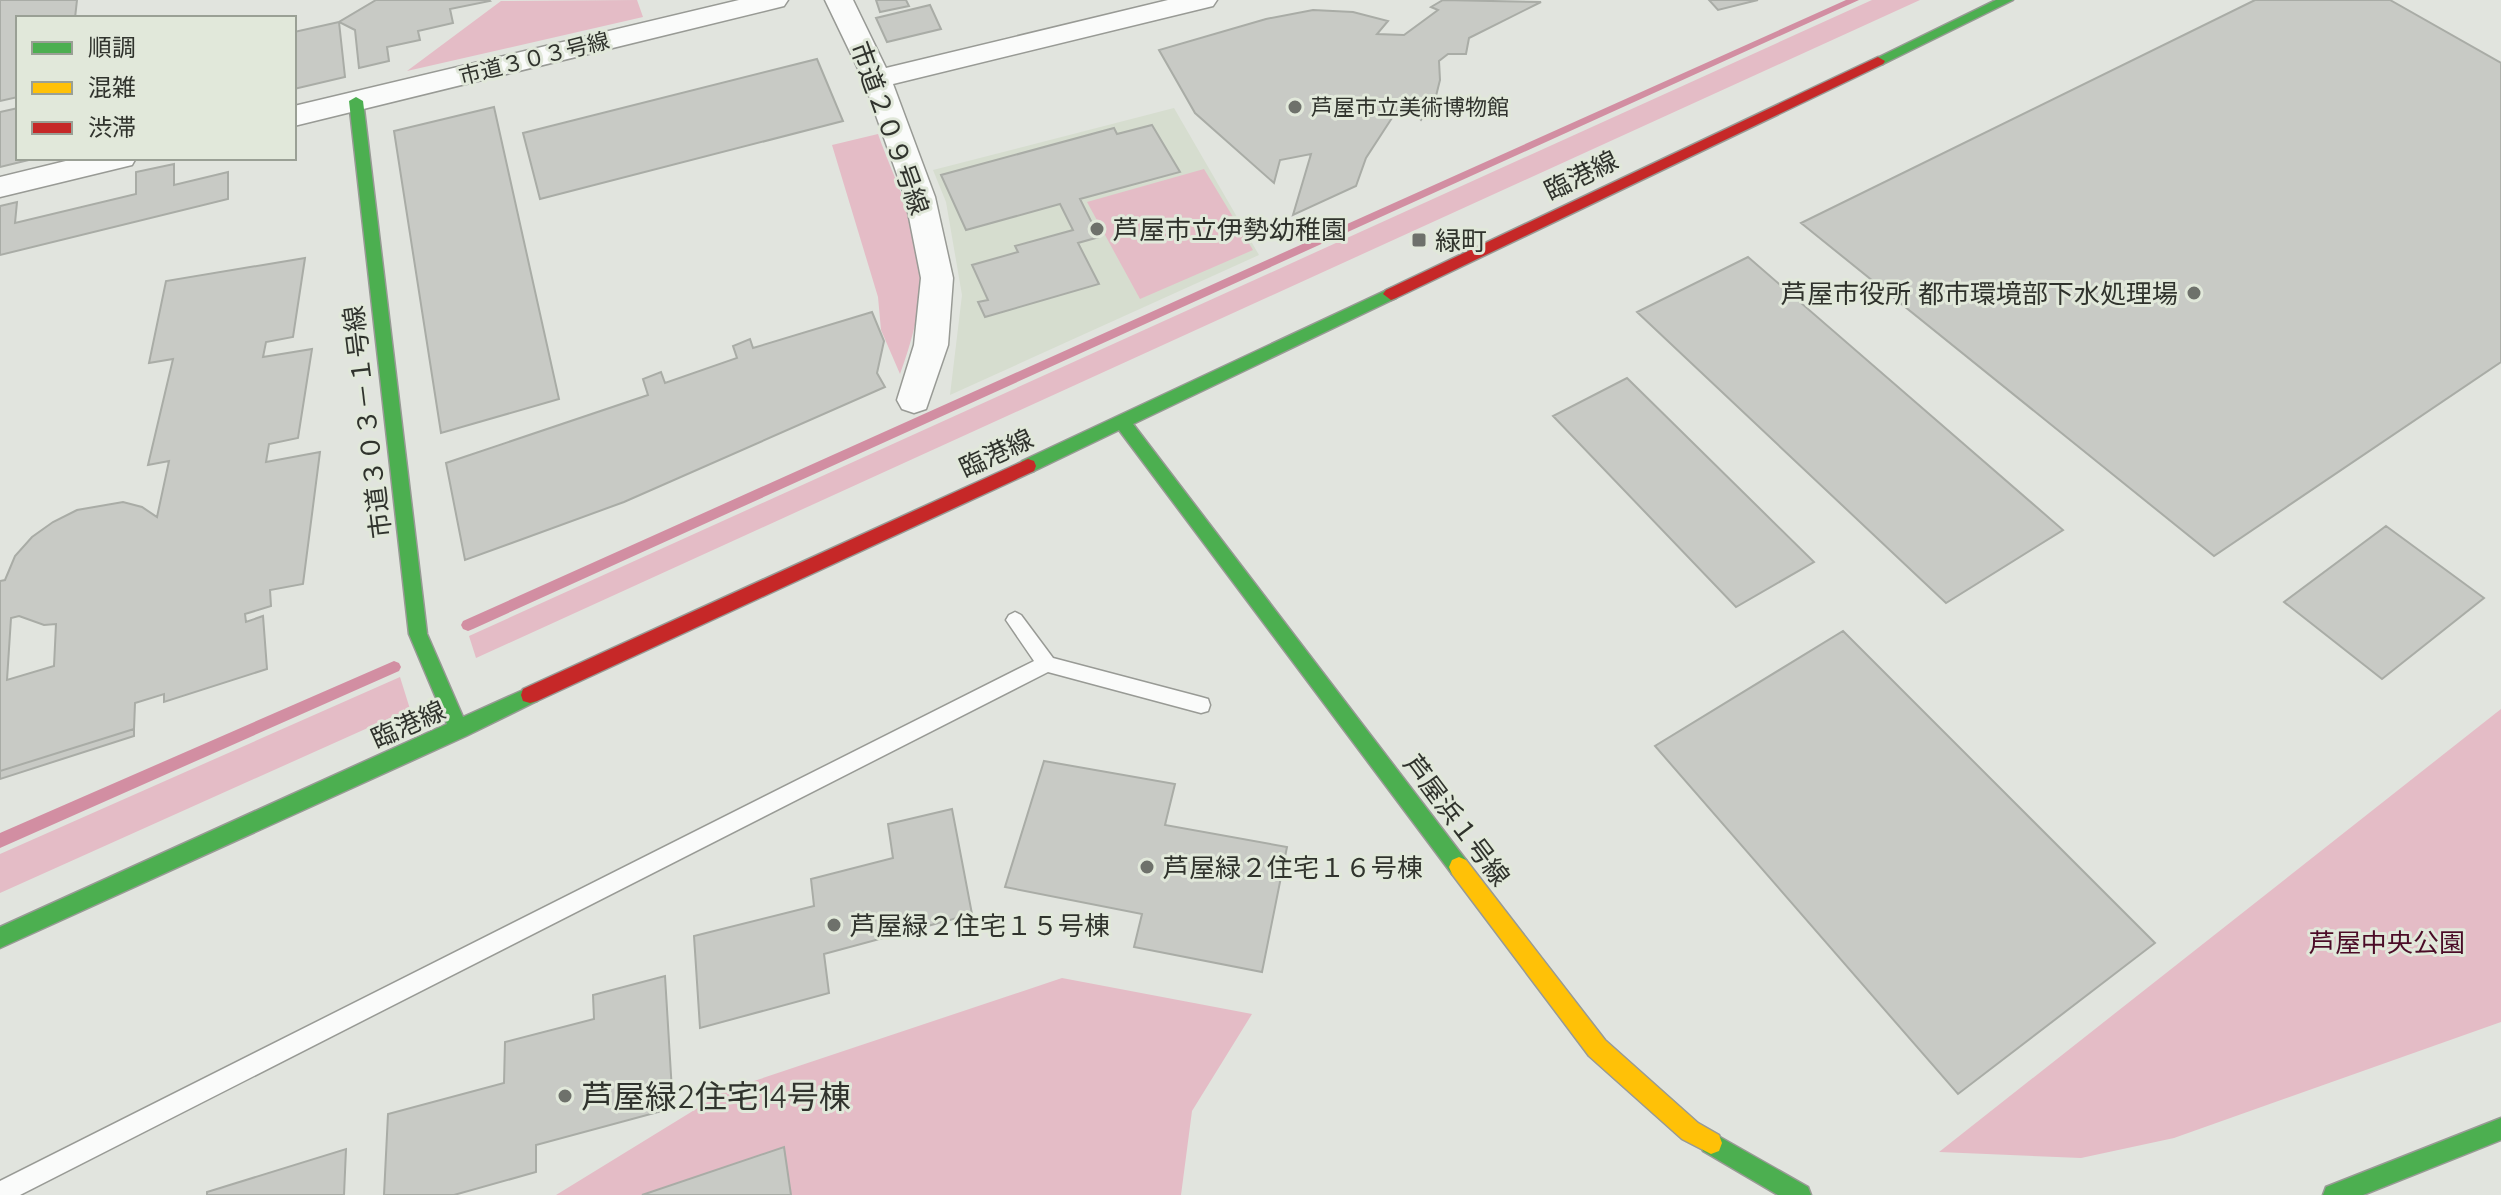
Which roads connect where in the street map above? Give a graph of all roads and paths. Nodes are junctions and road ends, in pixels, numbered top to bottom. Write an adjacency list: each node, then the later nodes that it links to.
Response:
1 (774, 0): 5 (street, 市道３０３号線)
2 (839, 0): 6 (street, 市道２０９号線)
3 (1203, 0): 6 (street)
4 (2006, 0): 12 (street, 臨港線)
5 (679, 11): 7 (street, 市道３０３号線)
6 (877, 79): 11 (street, 市道２０９号線)
7 (356, 101): 8 (street, 市道３０３号線); 16 (street, 市道３０３－１号線)
8 (296, 116)
9 (113, 160): 10 (street)
10 (0, 187)
11 (914, 400)
12 (1123, 423): 16 (street, 臨港線); 20 (street, 芦屋浜１号線)
13 (1015, 620): 14 (lane)
14 (1047, 664): 15 (lane); 19 (lane)
15 (1201, 705)
16 (459, 730): 17 (street, 臨港線)
17 (0, 938)
18 (2501, 1129): 21 (street)
19 (0, 1193)
20 (1800, 1195)
21 (2334, 1195)

